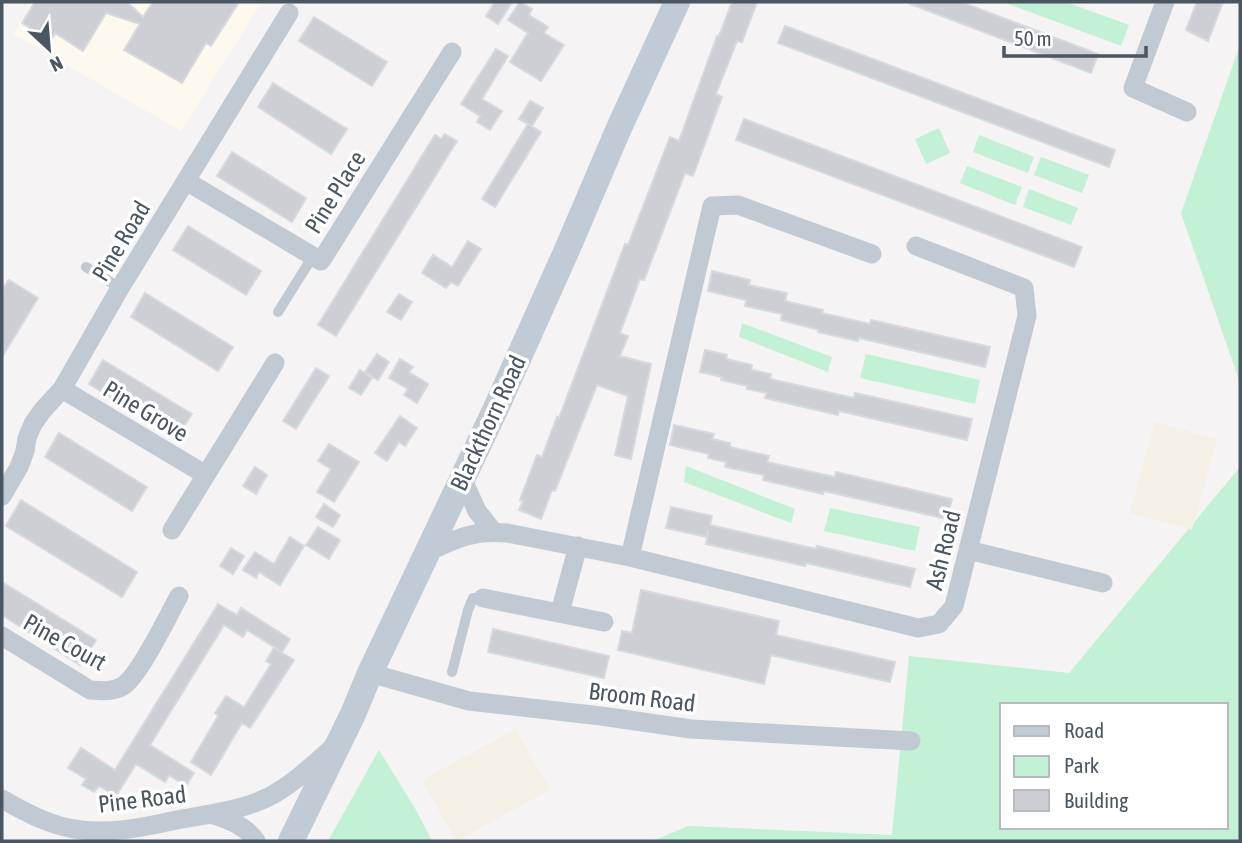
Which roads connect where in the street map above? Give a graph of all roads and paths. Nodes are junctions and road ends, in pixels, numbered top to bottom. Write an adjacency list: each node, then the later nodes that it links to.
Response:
1 (677, 2): 16 (street, Blackthorn Road)
2 (1166, 2): 5 (street)
3 (289, 13): 6 (street, Pine Road)
4 (452, 51): 9 (street, Pine Place)
5 (1187, 112)
6 (186, 181): 9 (street, Pine Place); 11 (street, Pine Road)
7 (916, 246): 21 (street, Ash Road)
8 (872, 254): 23 (street)
9 (313, 256): 12 (lane)
10 (86, 267): 11 (lane)
11 (120, 288): 14 (street, Pine Road)
12 (278, 312)
13 (275, 363): 15 (street)
14 (62, 389): 15 (street, Pine Grove); 17 (street, Pine Road)
15 (206, 475): 18 (street)
16 (463, 480): 19 (street); 22 (street, Blackthorn Road)
17 (2, 495)
18 (172, 530)
19 (493, 531): 20 (street, Ash Road); 22 (street, Ash Road)
20 (578, 546): 23 (street, Ash Road); 27 (street)
21 (968, 550): 23 (street, Ash Road); 24 (street)
22 (428, 552): 31 (street, Blackthorn Road)
23 (630, 557)
24 (1102, 583)
25 (179, 596): 29 (street, Pine Court)
26 (483, 598): 27 (street); 30 (lane)
27 (560, 612): 28 (street)
28 (604, 622)
29 (2, 636)
30 (452, 672)
31 (370, 673): 32 (street, Blackthorn Road); 33 (street, Broom Road)
32 (340, 741): 35 (street, Pine Road); 37 (street, Blackthorn Road)
33 (911, 741)
34 (2, 799): 35 (street, Pine Road)
35 (211, 814): 36 (street, Pine Road)
36 (256, 841)
37 (291, 841)

